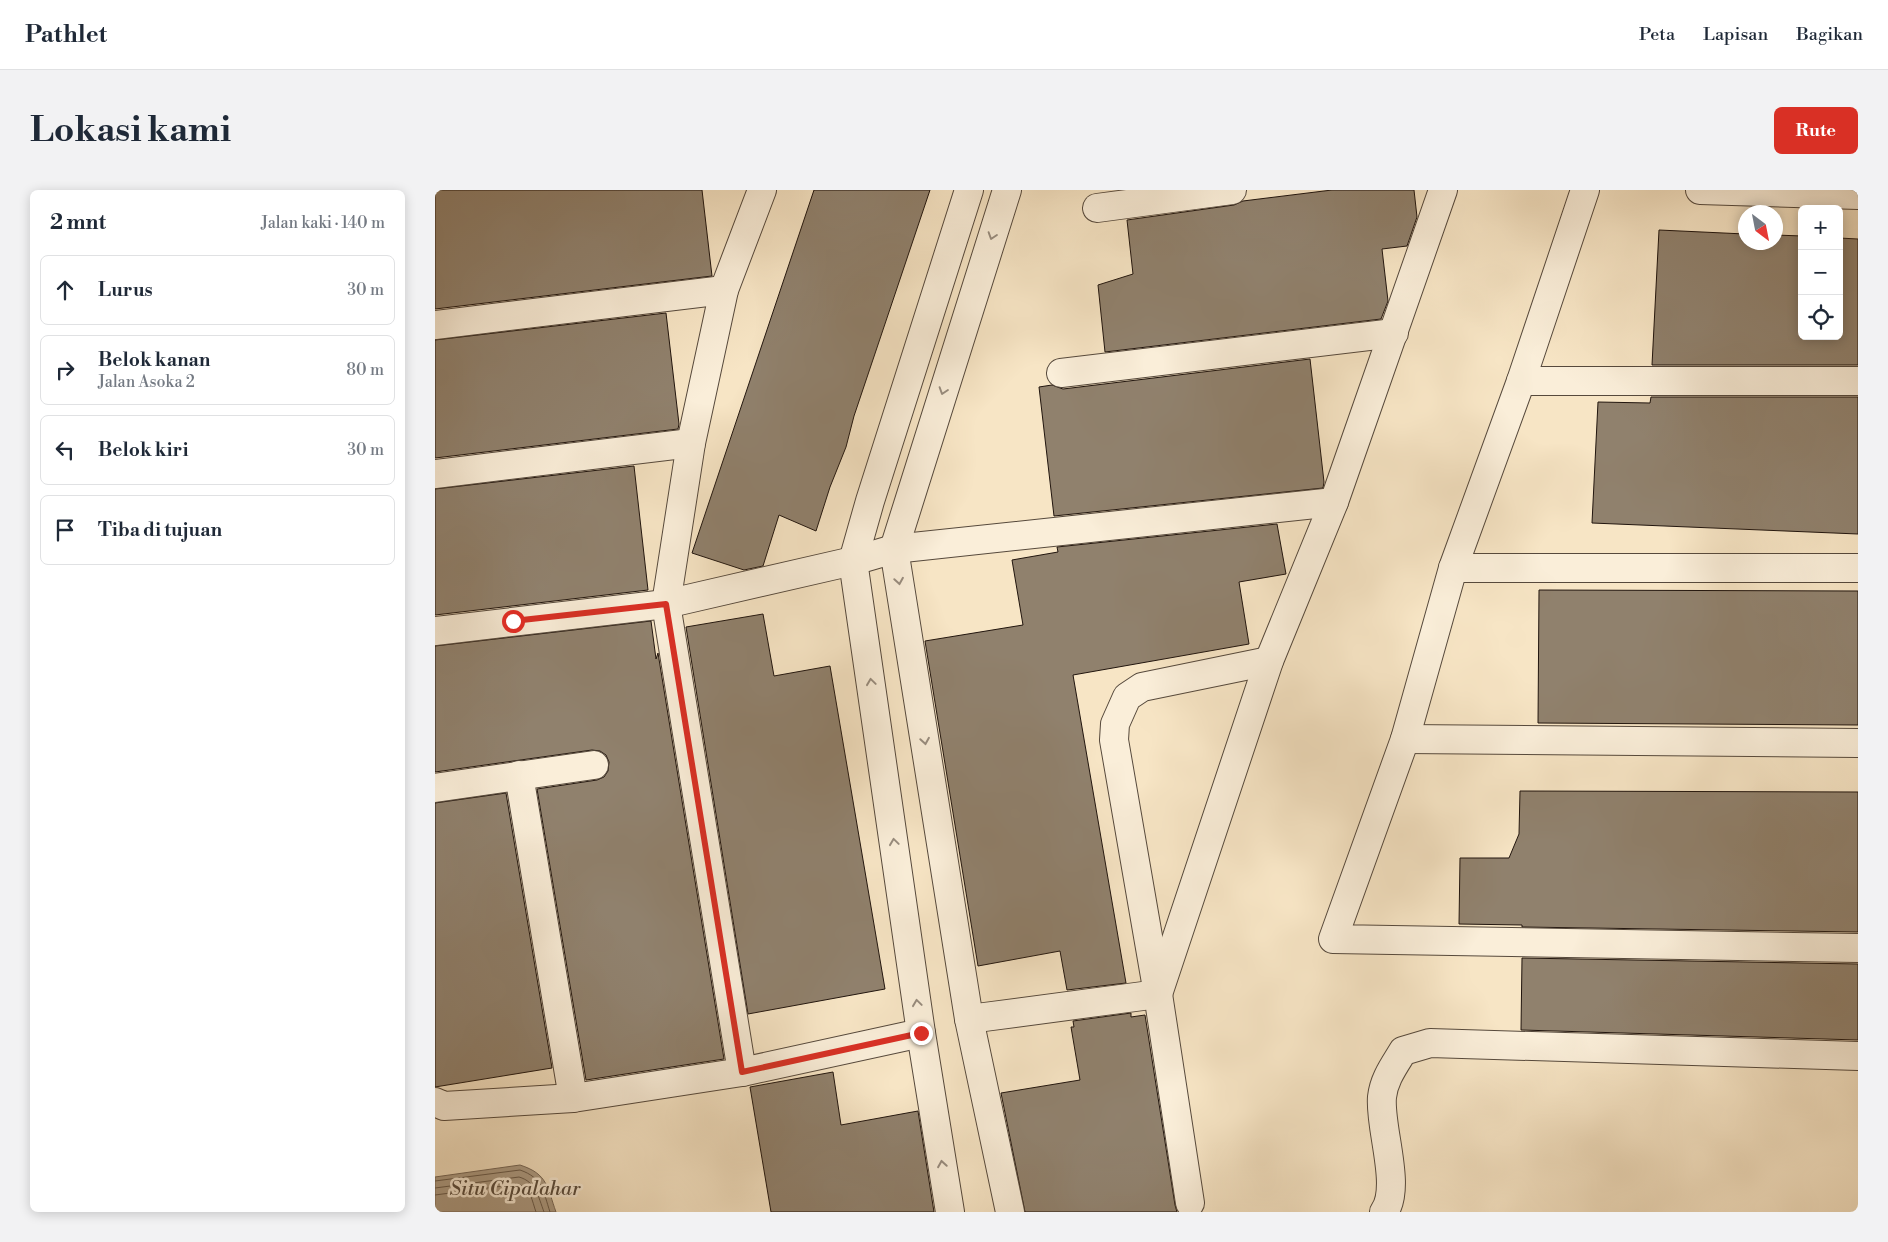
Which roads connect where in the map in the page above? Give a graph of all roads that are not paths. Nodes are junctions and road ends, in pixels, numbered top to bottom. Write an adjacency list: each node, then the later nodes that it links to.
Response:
1 (762, 190): 10 (street)
2 (969, 190): 20 (street)
3 (1007, 190): 19 (street, one-way to 19)
4 (1232, 190): 9 (street)
5 (1443, 190): 12 (street)
6 (1585, 190): 14 (street)
7 (1700, 190): 8 (street)
8 (1858, 195)
9 (1097, 208)
10 (724, 290): 11 (street); 16 (street)
11 (435, 325)
12 (1394, 333): 13 (street); 18 (street)
13 (1061, 374)
14 (1521, 381): 15 (street); 21 (street)
15 (1858, 381)
16 (691, 443): 17 (street); 23 (street)
17 (435, 474)
18 (1334, 502): 19 (street); 25 (street)
19 (894, 549): 20 (street); 33 (street, one-way to 33)
20 (853, 561): 23 (street); 34 (street, one-way to 20)
21 (1453, 568): 22 (street); 26 (street)
22 (1858, 568)
23 (666, 604): 24 (street); 36 (street)
24 (435, 631)
25 (1269, 661): 32 (street); 32 (street)
26 (1405, 739): 27 (street); 31 (street)
27 (1858, 743)
28 (594, 765): 29 (street)
29 (519, 775): 30 (street); 37 (street)
30 (435, 788)
31 (1858, 948)
32 (1159, 994): 33 (street); 39 (street)
33 (969, 1019): 41 (street)
34 (921, 1033): 36 (street); 40 (street, one-way to 34)
35 (1858, 1056): 42 (street)
36 (742, 1072): 37 (street)
37 (573, 1098): 38 (street)
38 (435, 1102)
39 (1190, 1203)
40 (950, 1212)
41 (1010, 1212)
42 (1384, 1212)

